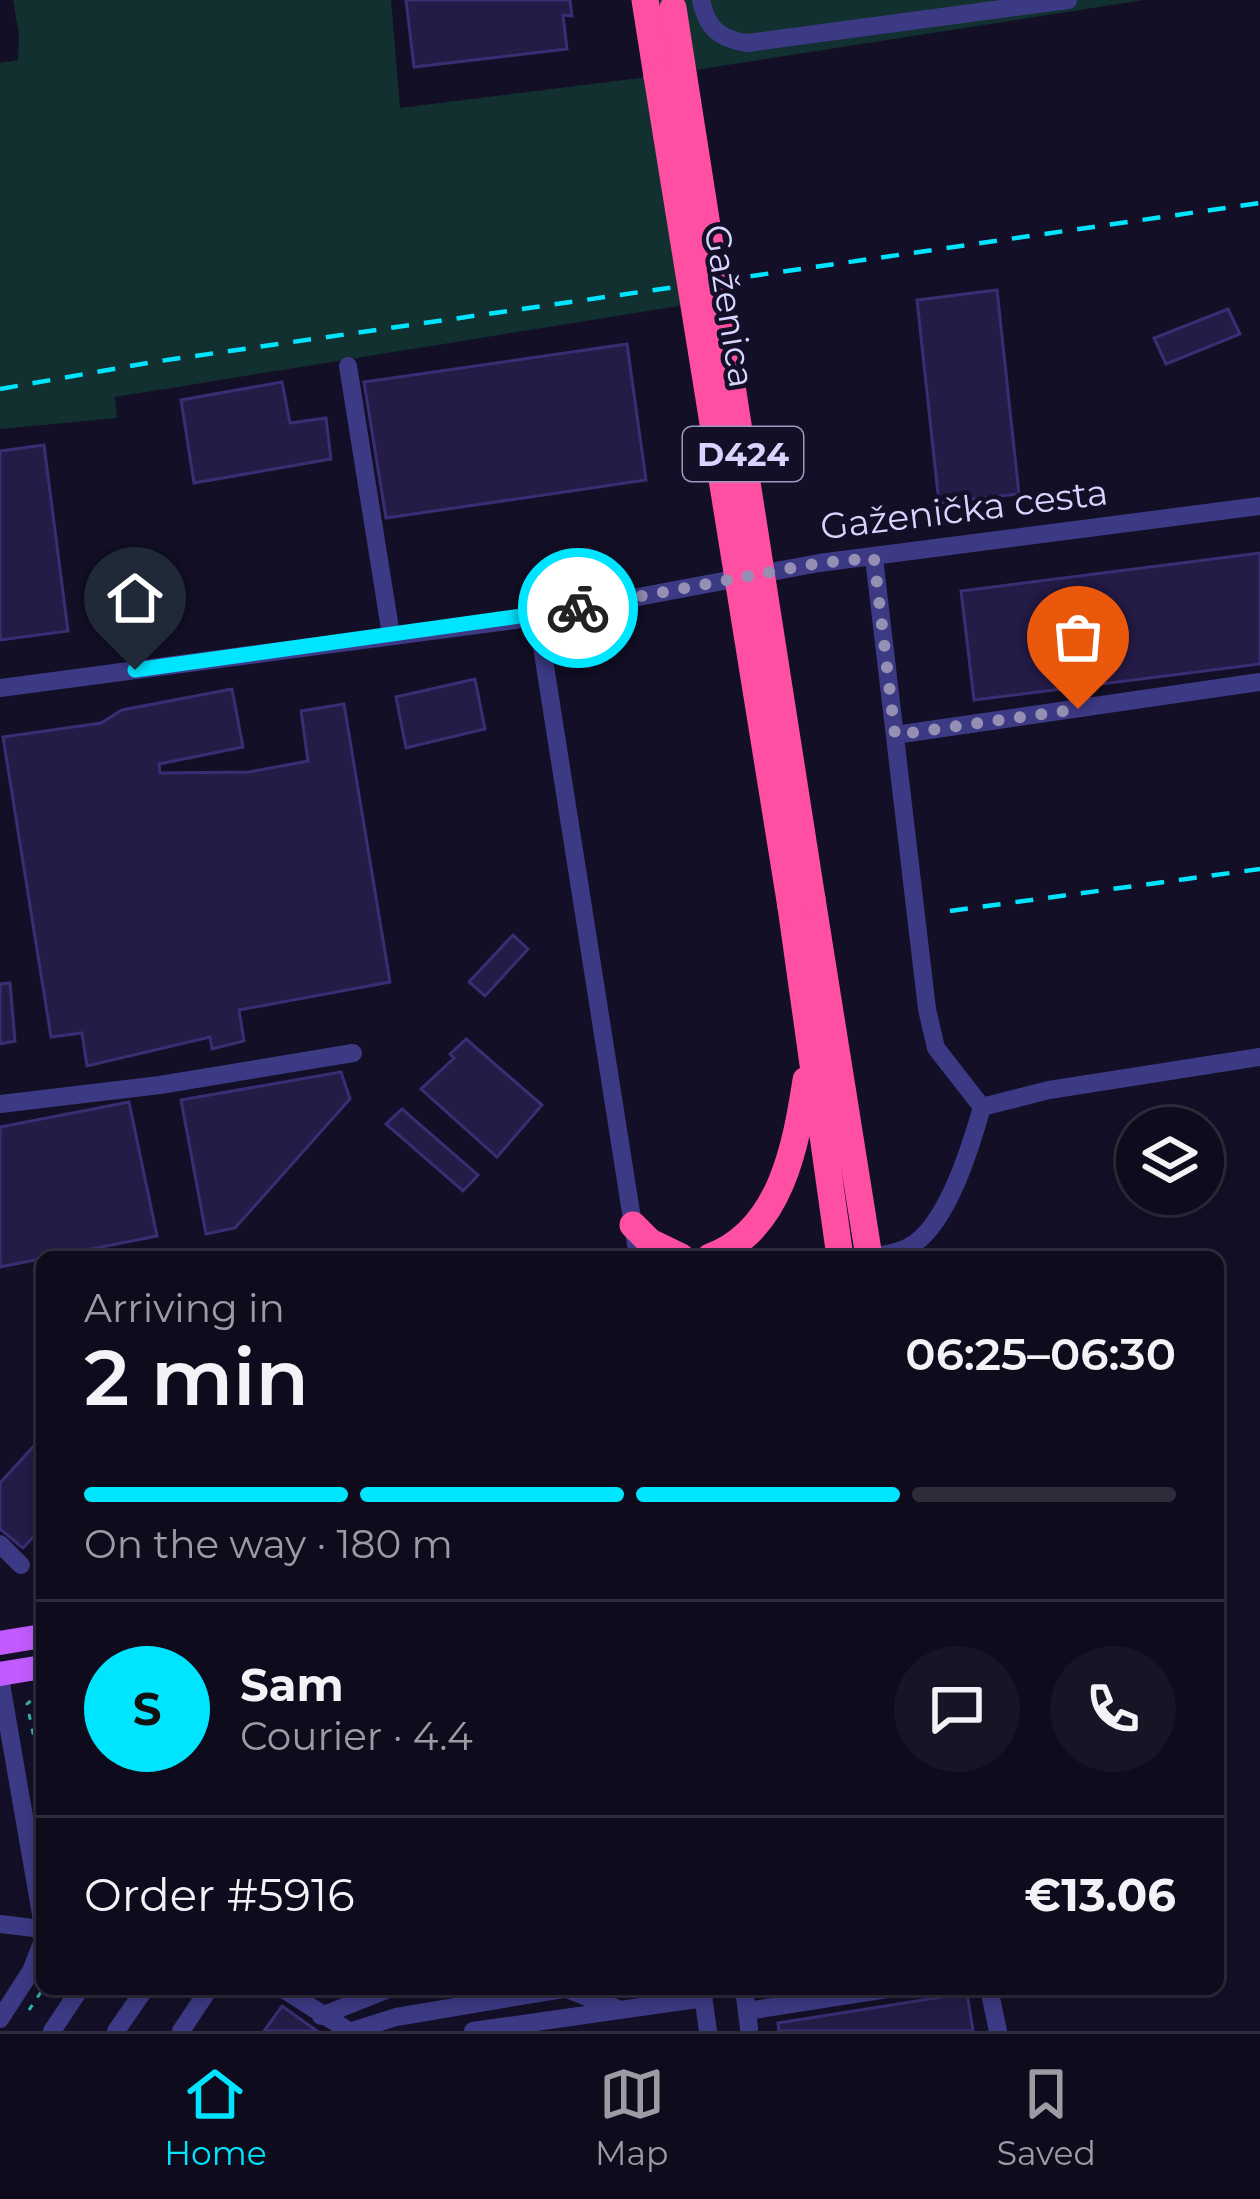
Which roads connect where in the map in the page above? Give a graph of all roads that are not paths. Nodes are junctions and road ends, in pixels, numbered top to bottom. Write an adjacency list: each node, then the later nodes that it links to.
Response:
1 (645, 0): 13 (highway, Gaženica / D424, bridge)
2 (672, 0): 13 (highway, Gaženica / D424, bridge)
3 (701, 0): 4 (street)
4 (1068, 0)
5 (348, 366): 9 (street)
6 (1260, 506): 7 (street, Gaženička cesta)
7 (874, 558): 8 (street, Gaženička cesta); 12 (street)
8 (537, 615): 9 (street, Gaženička cesta); 19 (street)
9 (391, 635): 11 (street, Gaženička cesta)
10 (1260, 682): 12 (street)
11 (0, 688)
12 (895, 735): 18 (street)
13 (802, 903): 14 (highway, D424); 24 (highway, D424)
14 (811, 1047): 22 (highway); 23 (highway, D424)
15 (353, 1054): 17 (street)
16 (1260, 1057): 18 (street)
17 (0, 1104)
18 (982, 1107): 25 (street)
19 (633, 1225): 20 (street); 21 (highway)
20 (637, 1251)
21 (669, 1251)
22 (725, 1251)
23 (839, 1251)
24 (868, 1251)
25 (900, 1251)
26 (0, 1544): 27 (street)
27 (21, 1564)
28 (36, 1637): 29 (main road)
29 (0, 1643)
30 (36, 1668): 31 (main road)
31 (0, 1676): 32 (street)
32 (36, 1868)
33 (0, 1924): 34 (street)
34 (36, 1924)
35 (36, 1960): 36 (street)
36 (32, 1971): 37 (street); 53 (street)
37 (0, 1995)
38 (76, 1995): 54 (street)
39 (141, 1995): 55 (street)
40 (205, 1995): 56 (street)
41 (291, 1995): 52 (street)
42 (374, 1995): 52 (street)
43 (529, 1995): 57 (street)
44 (581, 1995): 51 (street)
45 (602, 1995): 51 (street)
46 (698, 1995): 51 (street)
47 (703, 1995): 60 (street)
48 (745, 1995): 49 (street)
49 (859, 1995)
50 (990, 1995): 61 (street)
51 (621, 2010): 58 (street); 59 (street)
52 (321, 2017): 57 (street)
53 (0, 2019)
54 (52, 2031)
55 (116, 2031)
56 (181, 2031)
57 (350, 2031)
58 (473, 2031)
59 (580, 2031)
60 (708, 2031)
61 (998, 2031)

